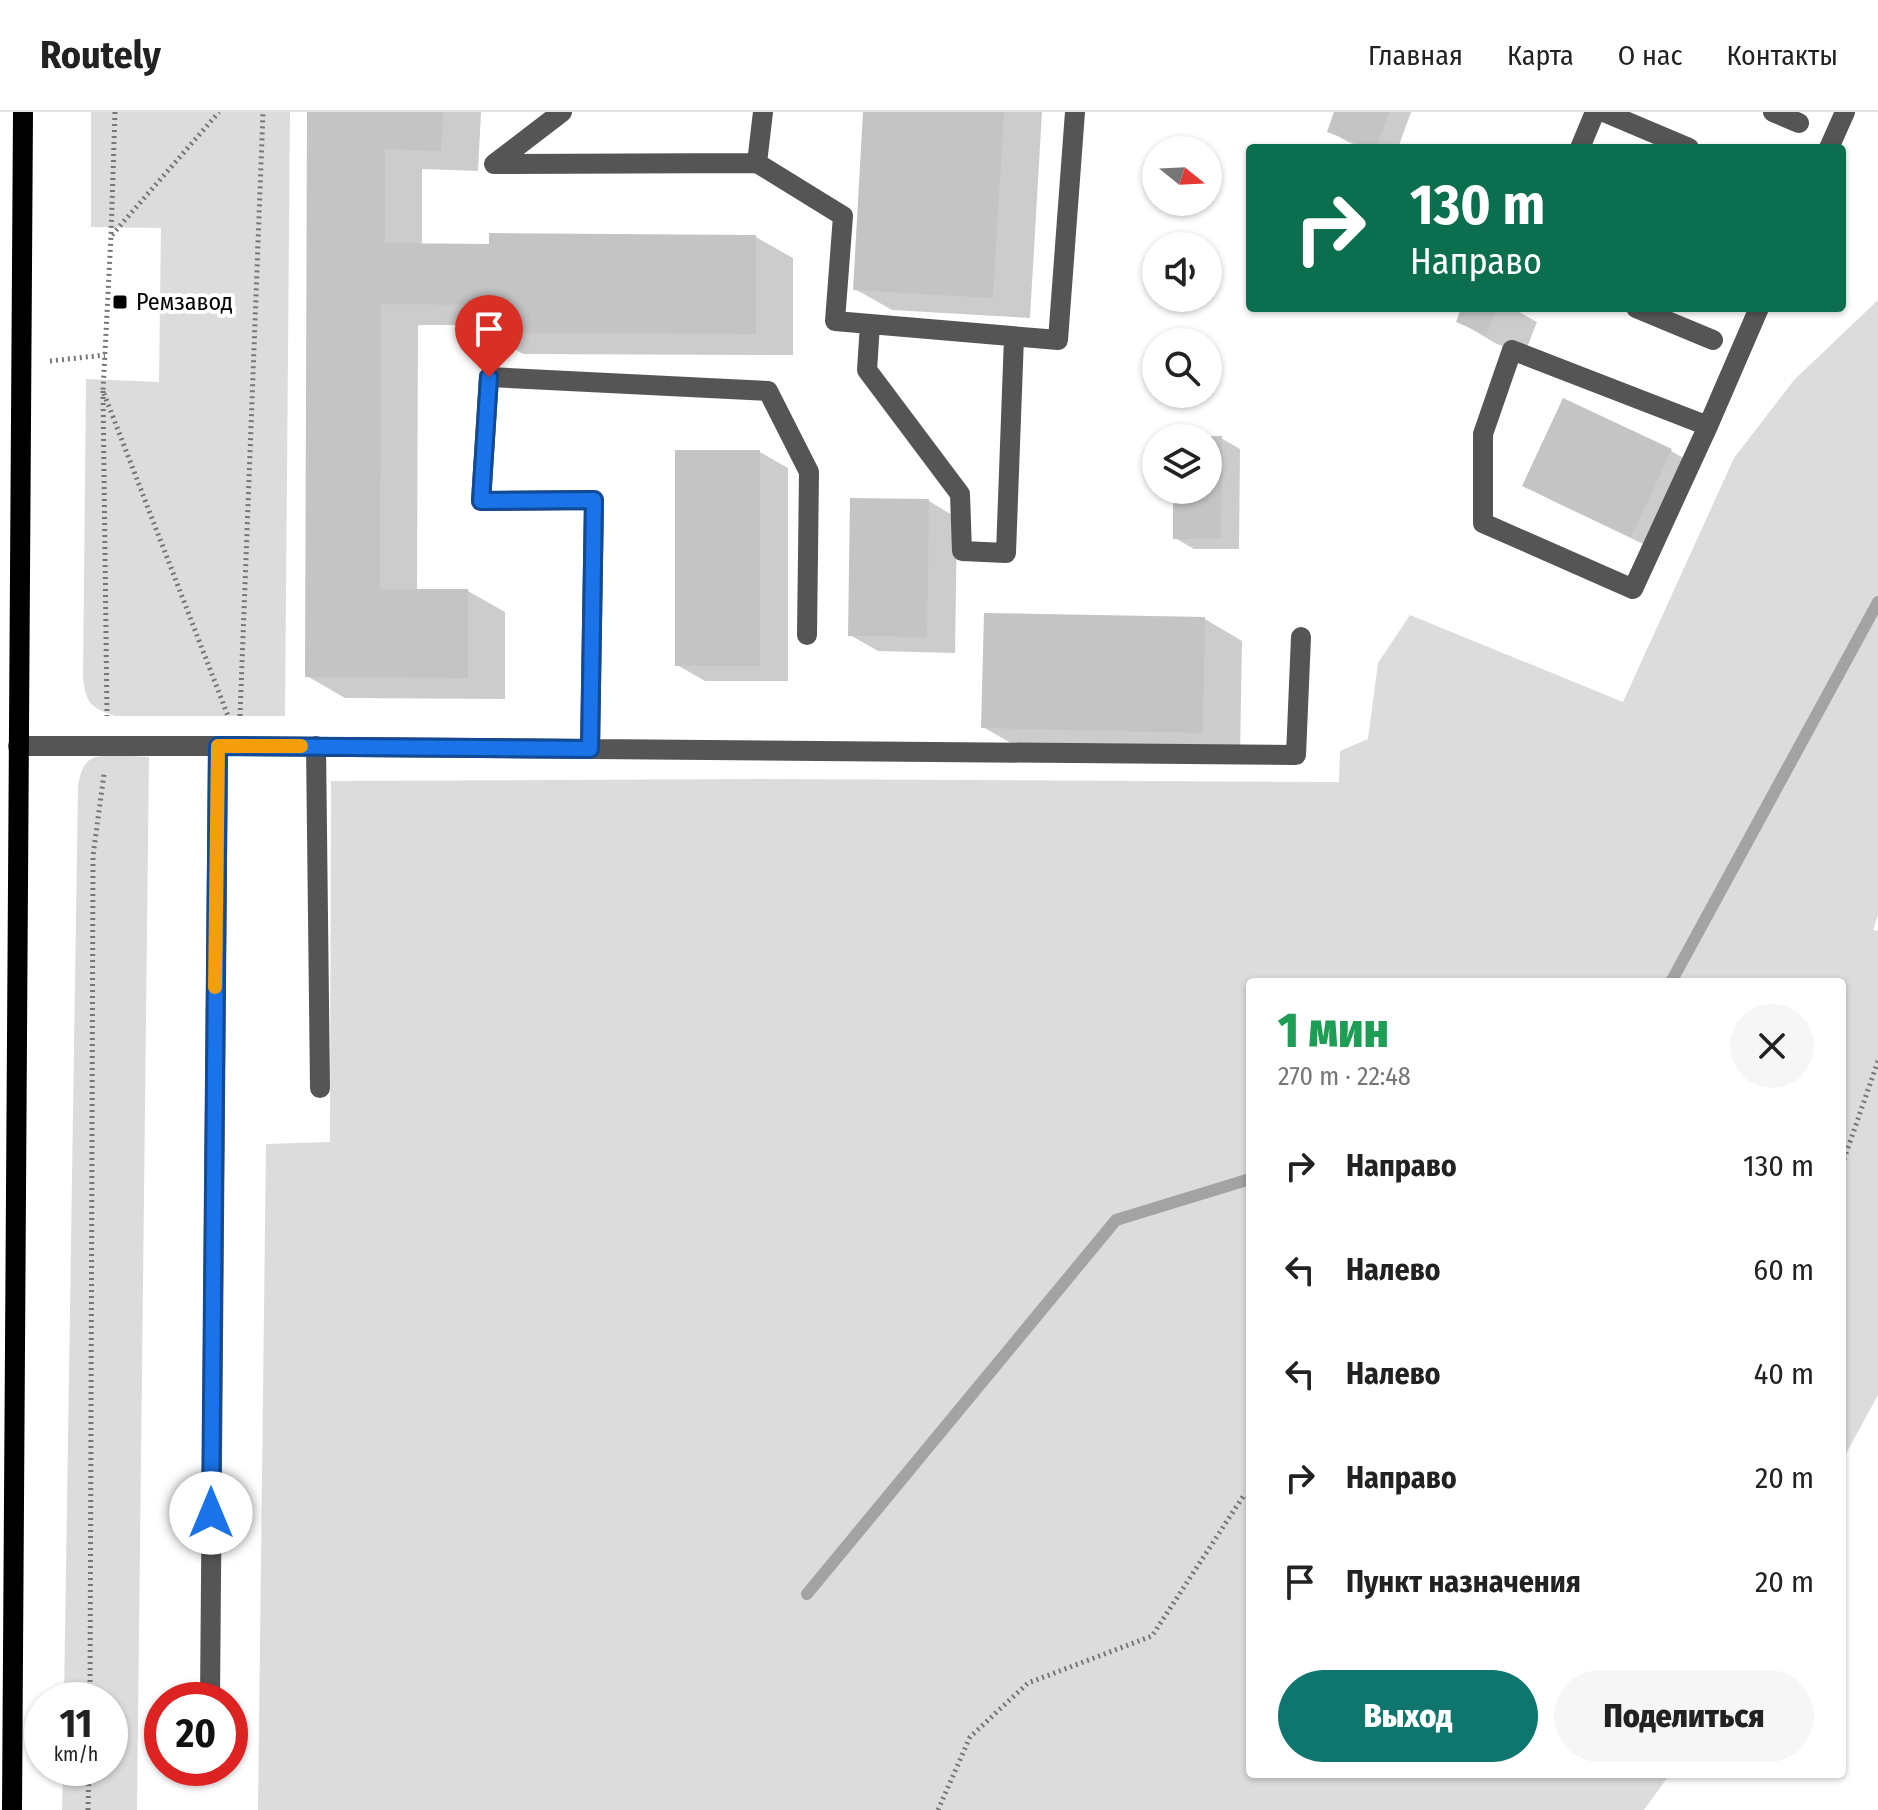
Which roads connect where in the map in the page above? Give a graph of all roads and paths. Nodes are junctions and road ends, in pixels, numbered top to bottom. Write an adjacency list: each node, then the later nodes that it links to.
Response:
1 (23, 112): 27 (main road)
2 (115, 112): 17 (path)
3 (219, 112): 17 (path)
4 (263, 112): 30 (path)
5 (562, 112): 16 (lane)
6 (763, 112): 16 (lane)
7 (1075, 112): 21 (lane)
8 (1595, 112): 13 (lane)
9 (1604, 112): 14 (lane)
10 (1773, 112): 12 (lane)
11 (1845, 112): 15 (lane)
12 (1799, 123)
13 (1582, 144)
14 (1680, 144)
15 (1831, 144)
16 (757, 163): 20 (lane)
17 (111, 235): 23 (path)
18 (1646, 312): 22 (lane)
19 (1757, 312): 24 (lane)
20 (870, 324): 21 (lane); 21 (lane)
21 (1014, 337)
22 (1713, 340)
23 (103, 391): 28 (path); 30 (path)
24 (1708, 426): 24 (lane)
25 (807, 635): 32 (lane)
26 (1301, 637): 32 (lane)
27 (18, 746): 28 (lane); 40 (main road)
28 (107, 746): 29 (lane); 37 (path)
29 (218, 746): 30 (lane); 38 (lane)
30 (239, 746): 31 (lane)
31 (316, 746): 32 (lane); 34 (lane)
32 (590, 749)
33 (1878, 1061): 35 (path)
34 (320, 1088)
35 (1846, 1153)
36 (1246, 1496): 42 (path)
37 (90, 1682)
38 (210, 1682)
39 (89, 1786): 41 (path)
40 (12, 1810)
41 (88, 1810)
42 (938, 1810)

